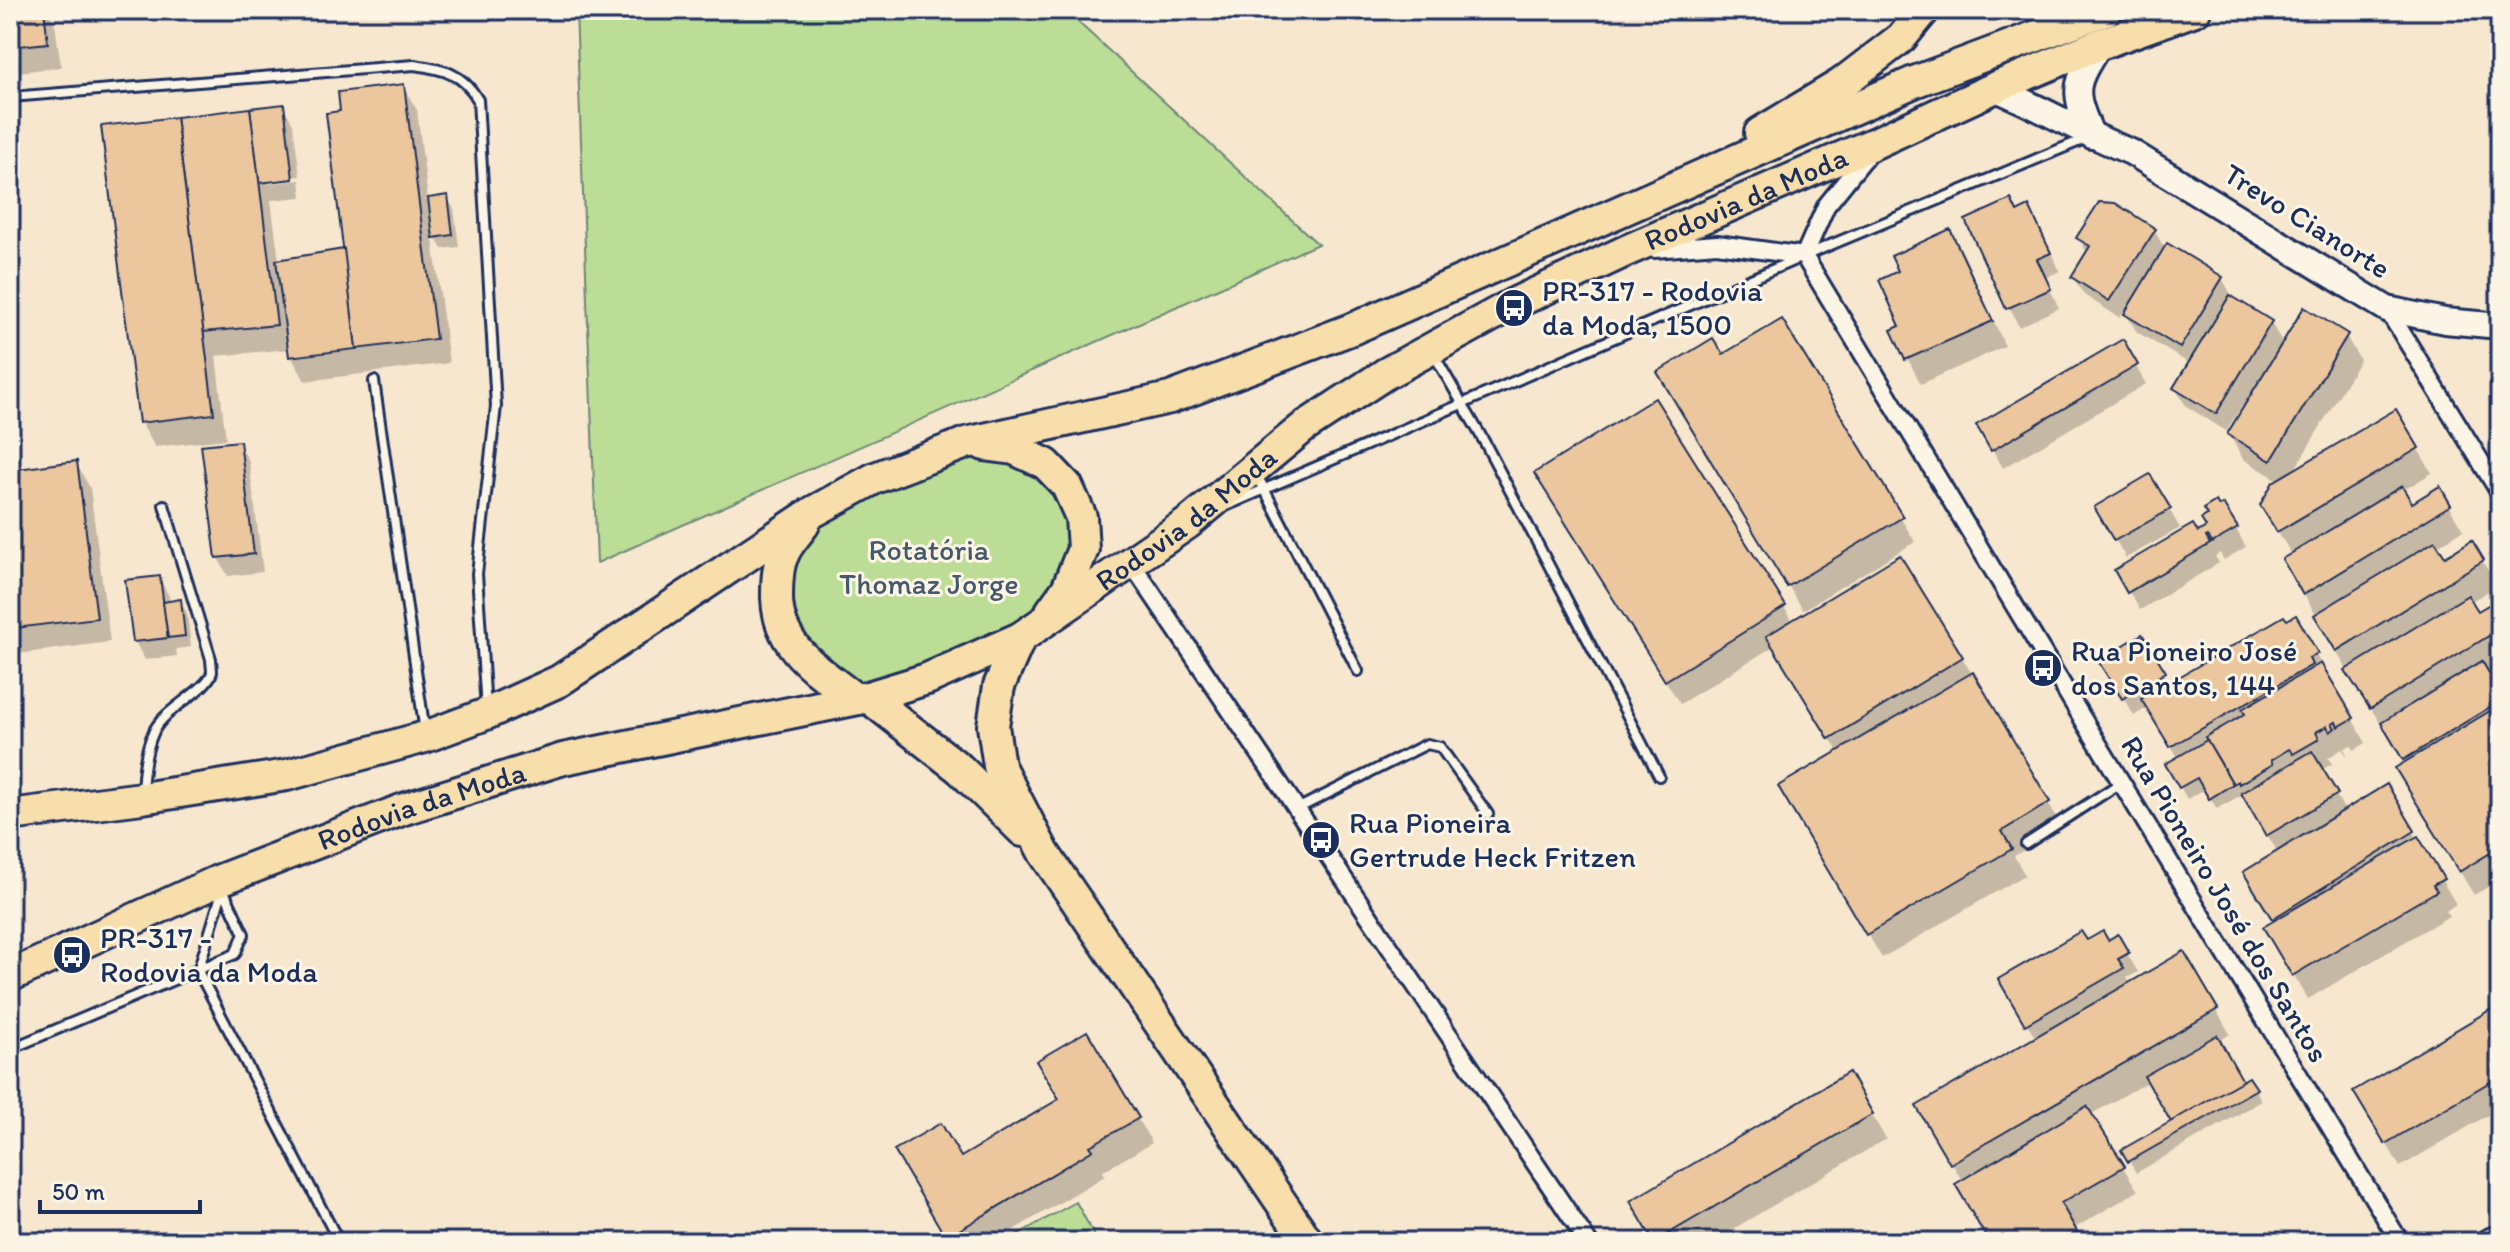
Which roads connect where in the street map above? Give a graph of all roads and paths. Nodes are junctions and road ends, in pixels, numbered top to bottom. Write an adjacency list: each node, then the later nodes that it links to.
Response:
1 (1924, 10): 9 (highway)
2 (2106, 10): 9 (highway, Rodovia da Moda)
3 (2195, 10): 4 (highway, Rodovia da Moda)
4 (2100, 44): 5 (highway, Rodovia da Moda); 7 (street)
5 (1994, 88): 7 (street, Trevo Cianorte); 8 (highway, Rodovia da Moda)
6 (10, 97): 26 (lane)
7 (2092, 136): 11 (lane); 12 (street, Trevo Cianorte)
8 (1877, 142): 10 (highway, Rodovia da Moda); 11 (street)
9 (1663, 192): 17 (highway, Rodovia da Moda)
10 (1628, 250): 11 (street); 14 (highway, Rodovia da Moda)
11 (1804, 256): 16 (lane); 29 (street, Rua Pioneiro José dos Santos)
12 (2387, 309): 13 (street, Trevo Cianorte); 19 (street)
13 (2500, 326)
14 (1431, 349): 16 (lane); 18 (highway, Rodovia da Moda)
15 (374, 381): 27 (lane)
16 (1463, 403): 18 (lane); 28 (lane)
17 (966, 443): 21 (highway); 23 (highway)
18 (1259, 479): 22 (highway, Rodovia da Moda); 24 (lane)
19 (2500, 493)
20 (164, 505): 30 (lane)
21 (813, 512): 25 (highway); 26 (highway)
22 (1130, 561): 23 (highway, Rodovia da Moda); 31 (street)
23 (1031, 630): 25 (highway); 35 (highway)
24 (1358, 671)
25 (861, 697): 35 (highway); 36 (highway, Rodovia da Moda)
26 (486, 714): 27 (highway)
27 (425, 737): 30 (highway)
28 (1659, 776)
29 (2122, 782): 34 (lane); 44 (street, Rua Pioneiro José dos Santos)
30 (142, 798): 33 (highway)
31 (1297, 809): 32 (lane); 43 (street)
32 (1488, 814)
33 (10, 815)
34 (2026, 844)
35 (1044, 853): 42 (highway)
36 (221, 884): 37 (lane); 37 (lane); 38 (highway, Rodovia da Moda)
37 (198, 971): 39 (lane); 41 (lane)
38 (10, 976)
39 (10, 1049)
40 (2500, 1237): 45 (street)
41 (339, 1242)
42 (1308, 1242)
43 (1588, 1242)
44 (2400, 1242)
45 (2488, 1242)

